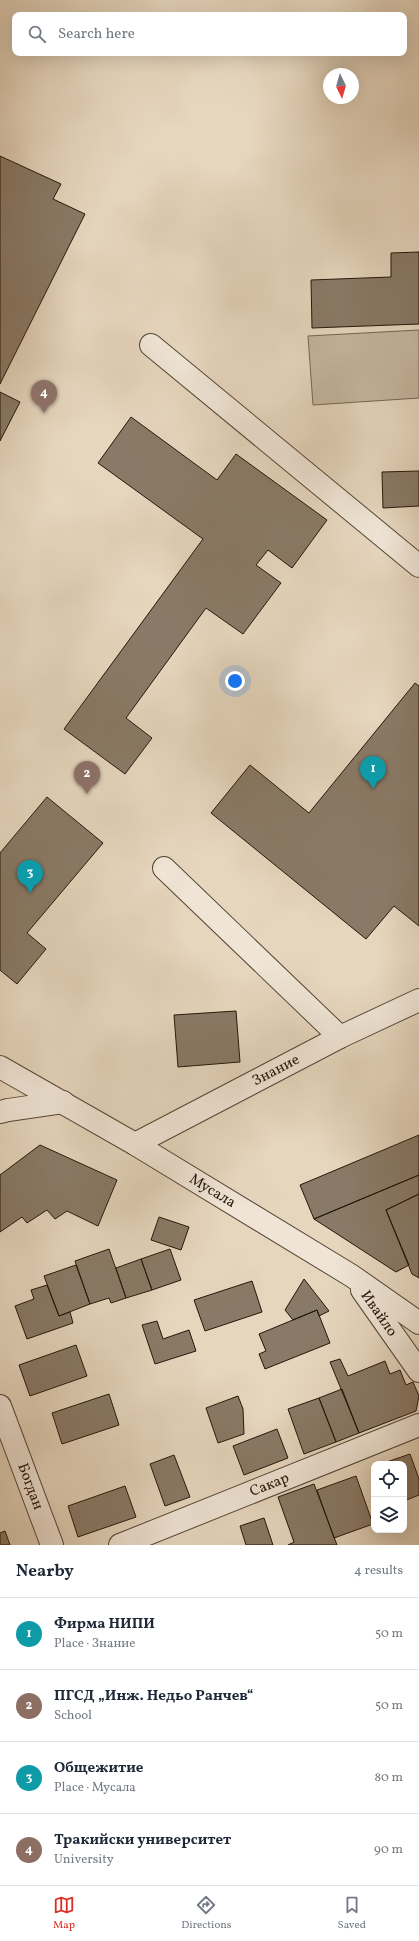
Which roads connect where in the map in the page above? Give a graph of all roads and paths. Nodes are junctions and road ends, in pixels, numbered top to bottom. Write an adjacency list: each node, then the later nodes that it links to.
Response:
1 (151, 346): 2 (street)
2 (419, 566)
3 (164, 868): 5 (street)
4 (419, 1000): 5 (street, Знание)
5 (340, 1037): 9 (street, Знание)
6 (0, 1067): 7 (street, Мусала)
7 (63, 1102): 8 (street); 9 (street, Мусала)
8 (0, 1112)
9 (135, 1144): 10 (street, Мусала)
10 (352, 1276): 11 (street, Мусала); 12 (street, Ивайло)
11 (419, 1323)
12 (419, 1371)
13 (0, 1406): 15 (street, Богдан)
14 (419, 1425): 16 (street, Сакар)
15 (52, 1545)
16 (120, 1545)

